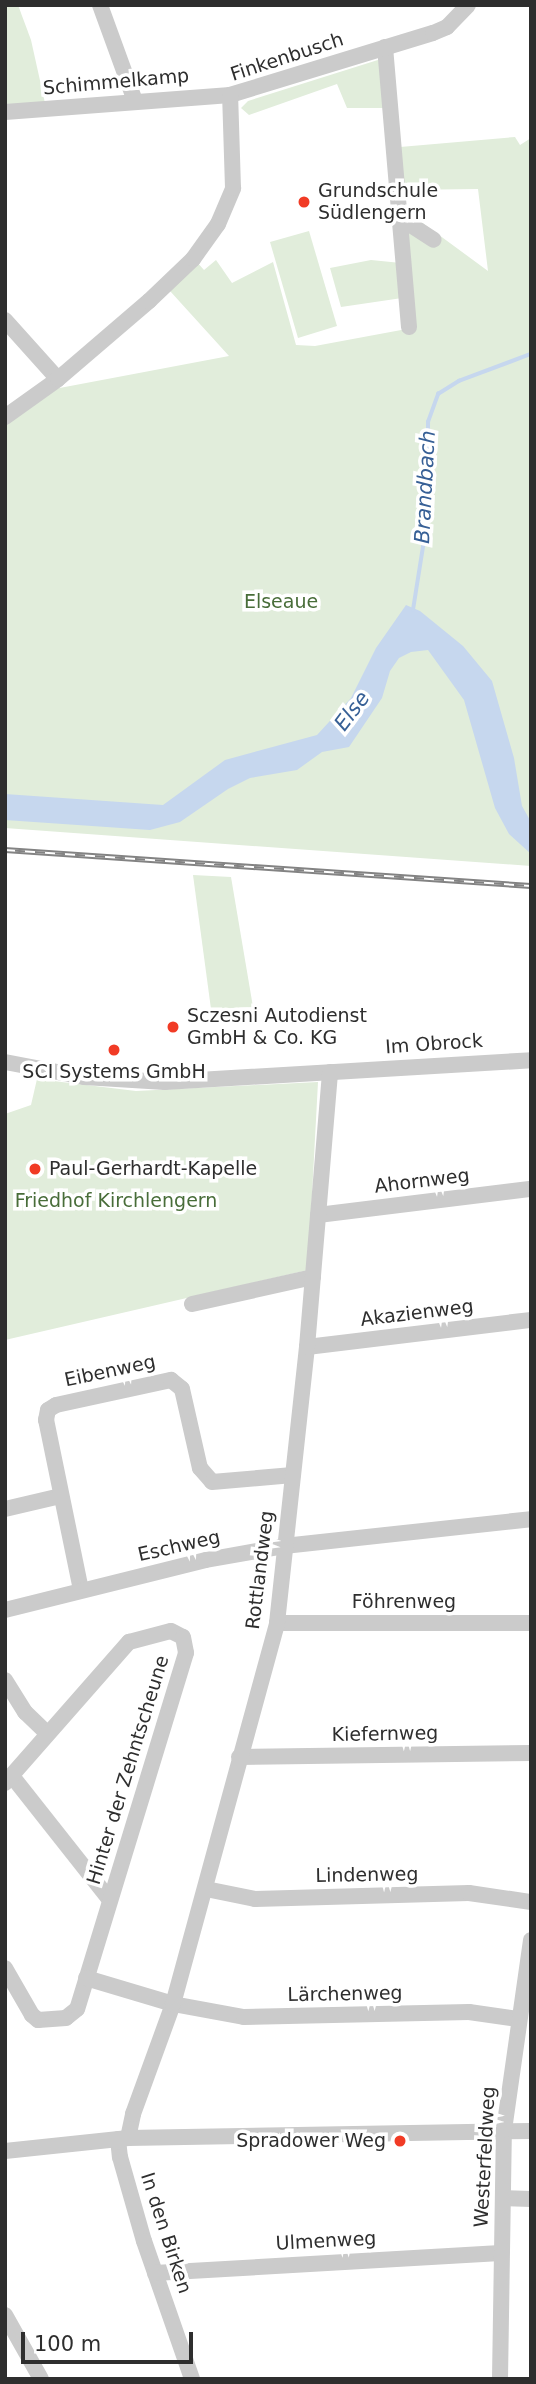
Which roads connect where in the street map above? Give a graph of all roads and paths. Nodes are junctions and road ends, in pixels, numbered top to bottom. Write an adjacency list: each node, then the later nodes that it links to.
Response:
1 (100, 5): 5 (street)
2 (468, 5): 3 (street, Finkenbusch)
3 (385, 47): 4 (street, Finkenbusch); 7 (street)
4 (230, 95): 5 (street, Schimmelkamp); 11 (street, Finkenbusch)
5 (135, 101): 6 (street, Schimmelkamp)
6 (5, 112)
7 (400, 218): 8 (street); 10 (street)
8 (434, 240)
9 (5, 320): 11 (street)
10 (409, 327)
11 (58, 379): 12 (street, Finkenbusch)
12 (5, 417)
13 (531, 1060): 15 (street, Im Obrock)
14 (5, 1062): 15 (street, Im Obrock)
15 (330, 1072): 17 (street, Rottlandweg)
16 (531, 1189): 17 (street, Ahornweg)
17 (318, 1215): 18 (street, Rottlandweg)
18 (313, 1278): 19 (street); 21 (street, Rottlandweg)
19 (192, 1304)
20 (531, 1320): 21 (street, Akazienweg)
21 (307, 1347): 22 (street, Rottlandweg)
22 (293, 1475): 23 (street, Eibenweg); 26 (street, Rottlandweg)
23 (61, 1496): 24 (street); 27 (street, Eibenweg)
24 (5, 1509)
25 (531, 1518): 26 (street, Eschweg)
26 (284, 1546): 27 (street, Eschweg); 29 (street, Rottlandweg)
27 (81, 1590): 28 (street, Eschweg)
28 (5, 1610)
29 (277, 1623): 30 (street, Föhrenweg); 34 (street, Rottlandweg)
30 (531, 1623)
31 (5, 1680): 32 (street)
32 (47, 1733): 35 (street, Hinter der Zehntscheune); 37 (street, Hinter der Zehntscheune)
33 (531, 1754): 34 (street, Kiefernweg)
34 (239, 1757): 36 (street, Rottlandweg)
35 (8, 1779): 37 (street)
36 (206, 1889): 38 (street, Lindenweg); 43 (street, Rottlandweg)
37 (110, 1900): 41 (street, Hinter der Zehntscheune)
38 (531, 1902)
39 (531, 1940): 42 (street, Westerfeldweg)
40 (5, 1968): 41 (street, Hinter der Zehntscheune)
41 (86, 1978): 43 (street, Lärchenweg)
42 (526, 1991): 44 (street, Westerfeldweg)
43 (173, 2004): 44 (street, Lärchenweg); 47 (street, Rottlandweg)
44 (518, 2020): 45 (street, Westerfeldweg)
45 (504, 2130): 46 (street); 47 (street); 49 (street, Westerfeldweg)
46 (531, 2131)
47 (123, 2138): 48 (street); 52 (street, In den Birken)
48 (5, 2151)
49 (503, 2198): 50 (street); 51 (street, Westerfeldweg)
50 (531, 2199)
51 (500, 2253): 52 (street, Ulmenweg); 56 (street, Westerfeldweg)
52 (155, 2273): 55 (street, In den Birken)
53 (5, 2315): 54 (street)
54 (41, 2379)
55 (192, 2379)
56 (500, 2379)

